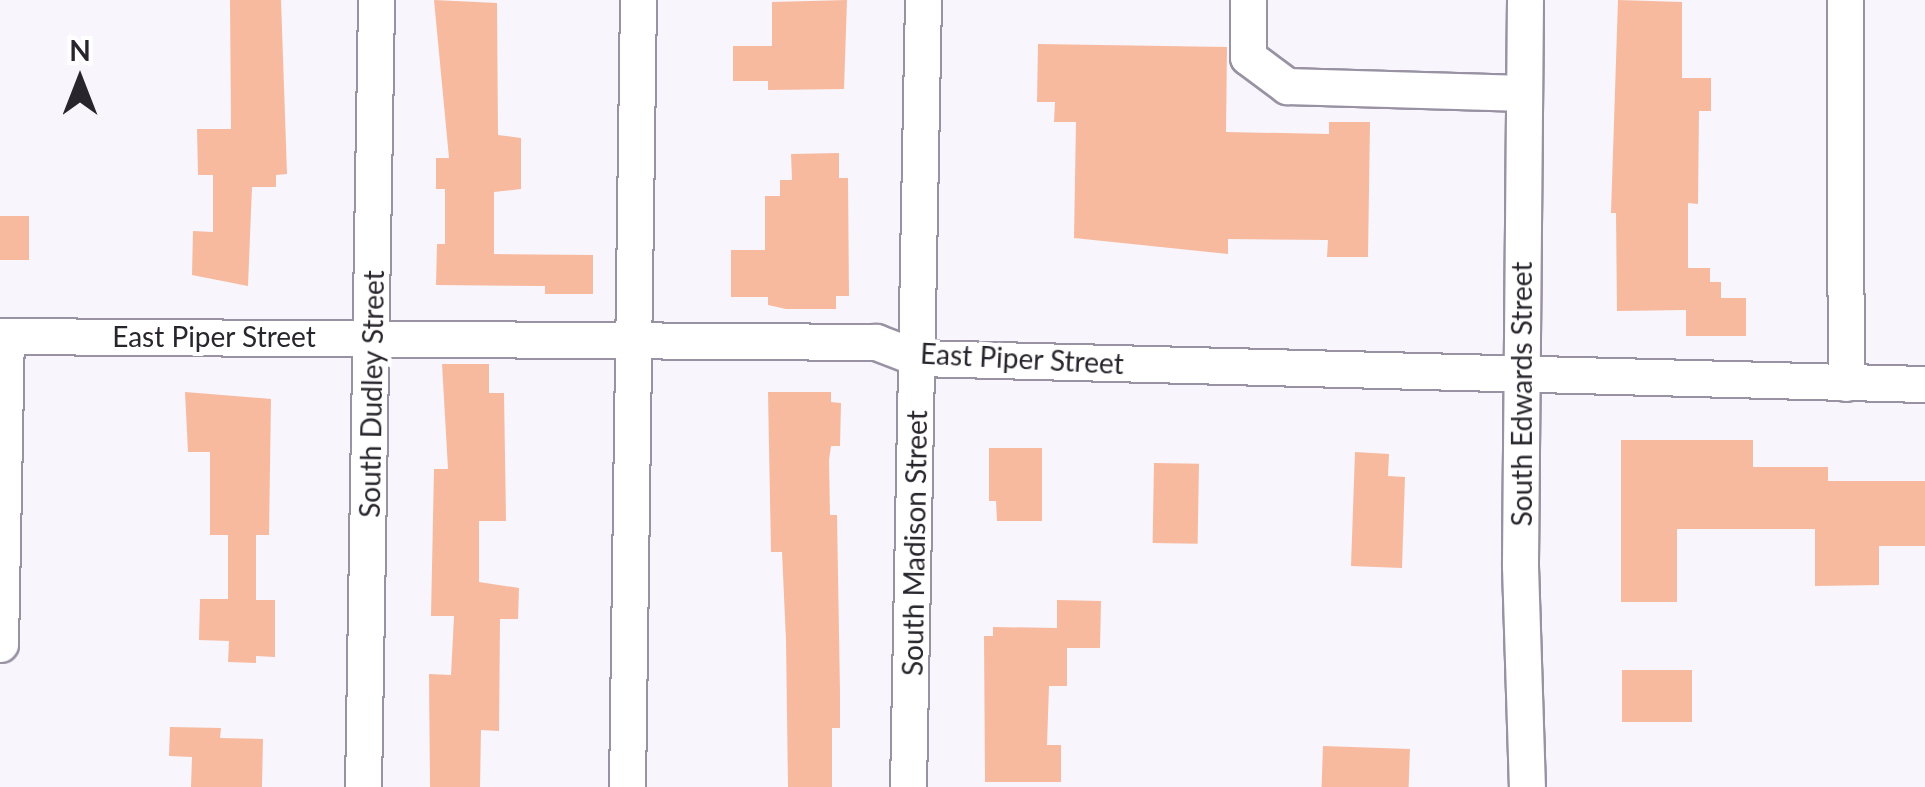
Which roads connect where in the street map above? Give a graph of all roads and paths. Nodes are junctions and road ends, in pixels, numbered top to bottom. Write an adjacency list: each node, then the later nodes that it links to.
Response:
1 (376, 0): 9 (street, South Dudley Street)
2 (638, 0): 10 (street)
3 (922, 0): 11 (street, South Madison Street)
4 (1248, 0): 7 (street)
5 (1525, 0): 7 (street, South Edwards Street)
6 (1846, 0): 13 (street)
7 (1524, 93): 12 (street, South Edwards Street)
8 (3, 336): 9 (street, East Piper Street); 15 (street)
9 (372, 336): 10 (street, East Piper Street); 16 (street, South Dudley Street)
10 (633, 339): 11 (street, East Piper Street); 17 (street)
11 (918, 358): 12 (street, East Piper Street); 18 (street, South Madison Street)
12 (1520, 377): 13 (street, East Piper Street); 19 (street, South Edwards Street)
13 (1846, 383): 14 (street, East Piper Street)
14 (1925, 384)
15 (0, 644)
16 (363, 787)
17 (627, 787)
18 (908, 787)
19 (1527, 787)

